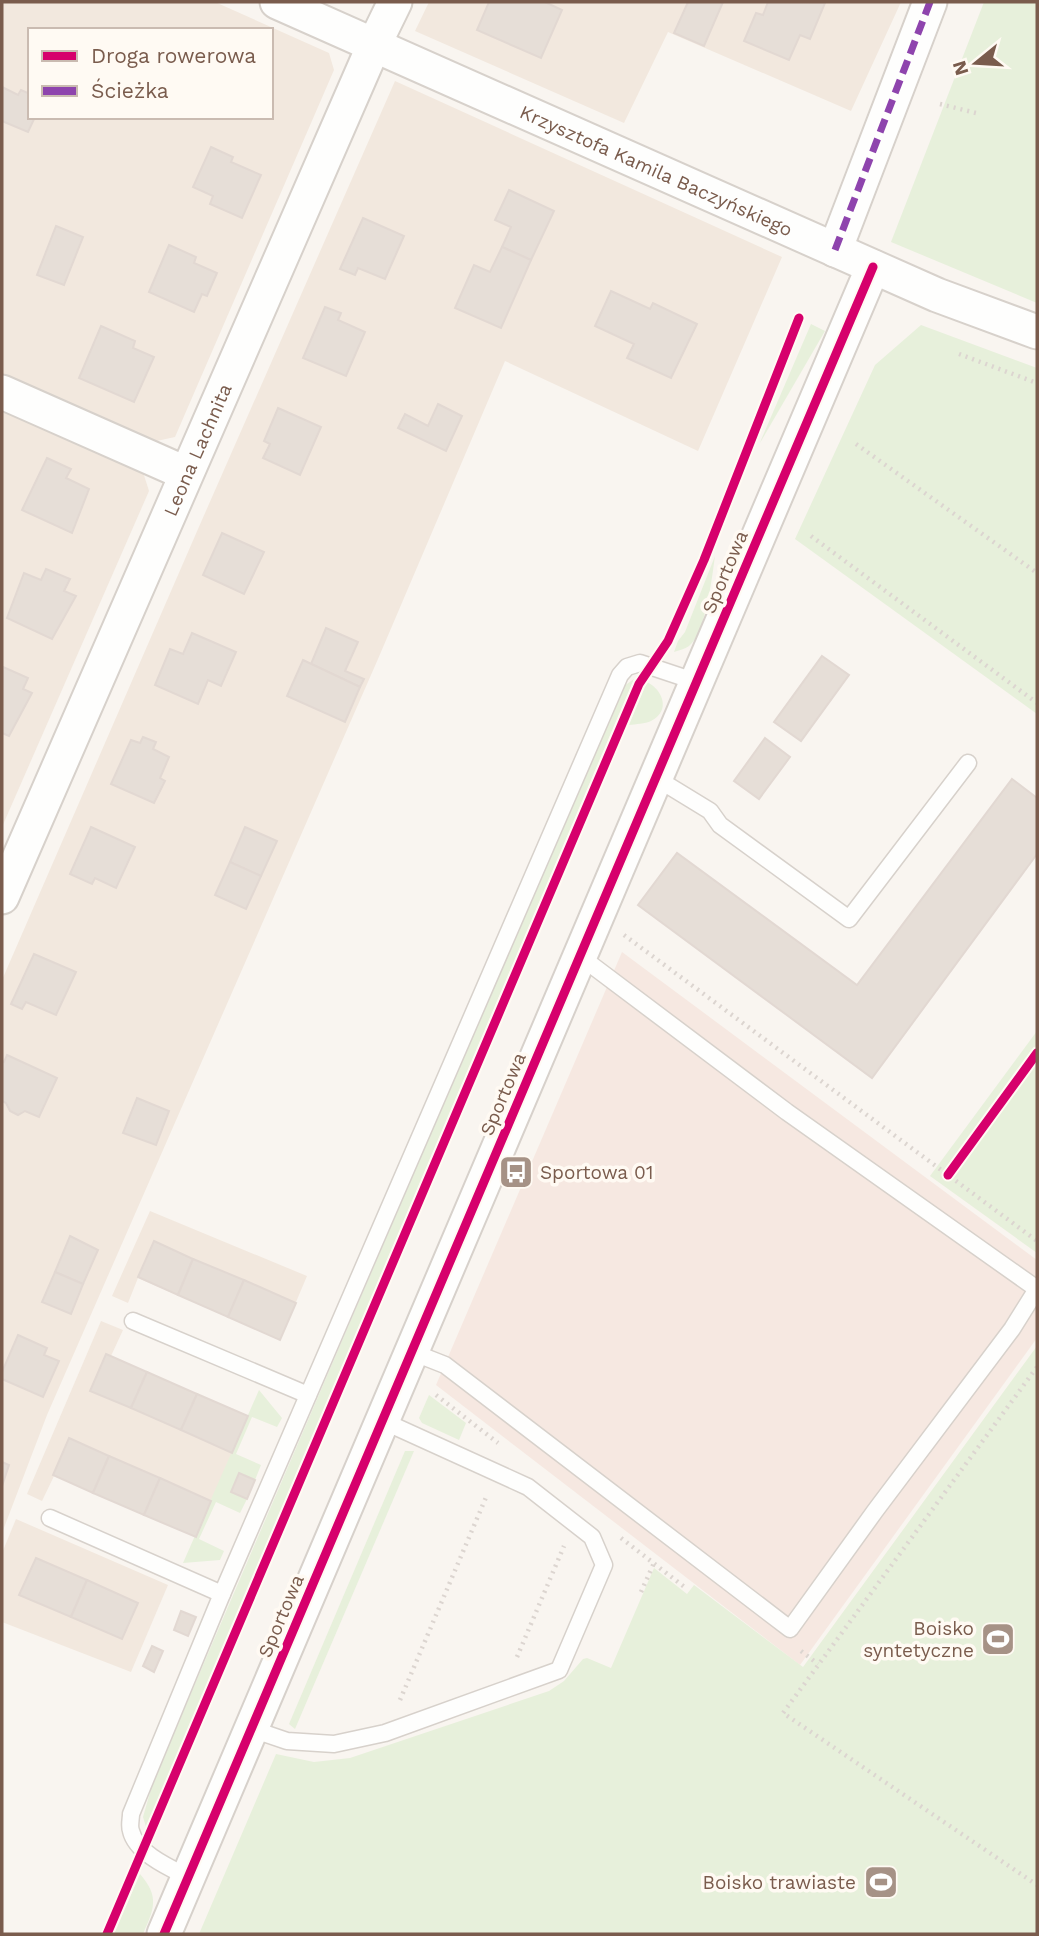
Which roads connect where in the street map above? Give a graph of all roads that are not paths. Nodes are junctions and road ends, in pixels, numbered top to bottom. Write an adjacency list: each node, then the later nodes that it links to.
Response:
1 (277, 2): 4 (street, Krzysztofa Kamila Baczyńskiego)
2 (395, 2): 4 (street, Leona Lachnita)
3 (930, 2): 5 (street)
4 (374, 45): 5 (street, Krzysztofa Kamila Baczyńskiego); 9 (street, Leona Lachnita)
5 (835, 250): 6 (street, Krzysztofa Kamila Baczyńskiego)
6 (873, 267): 7 (street, Krzysztofa Kamila Baczyńskiego); 10 (street, Sportowa)
7 (1037, 332)
8 (2, 392): 9 (street)
9 (185, 473): 13 (street, Leona Lachnita)
10 (697, 682): 12 (street, Sportowa); 17 (lane)
11 (968, 763): 12 (lane)
12 (656, 778): 14 (street, Sportowa)
13 (2, 895)
14 (581, 957): 16 (street, Sportowa); 16 (lane)
15 (133, 1321): 17 (lane)
16 (412, 1352): 18 (street, Sportowa)
17 (308, 1395): 20 (lane)
18 (383, 1421): 21 (street, Sportowa); 21 (lane)
19 (50, 1518): 20 (lane)
20 (222, 1594): 22 (lane)
21 (252, 1729): 22 (street, Sportowa)
22 (188, 1877): 23 (street, Sportowa)
23 (164, 1934)

